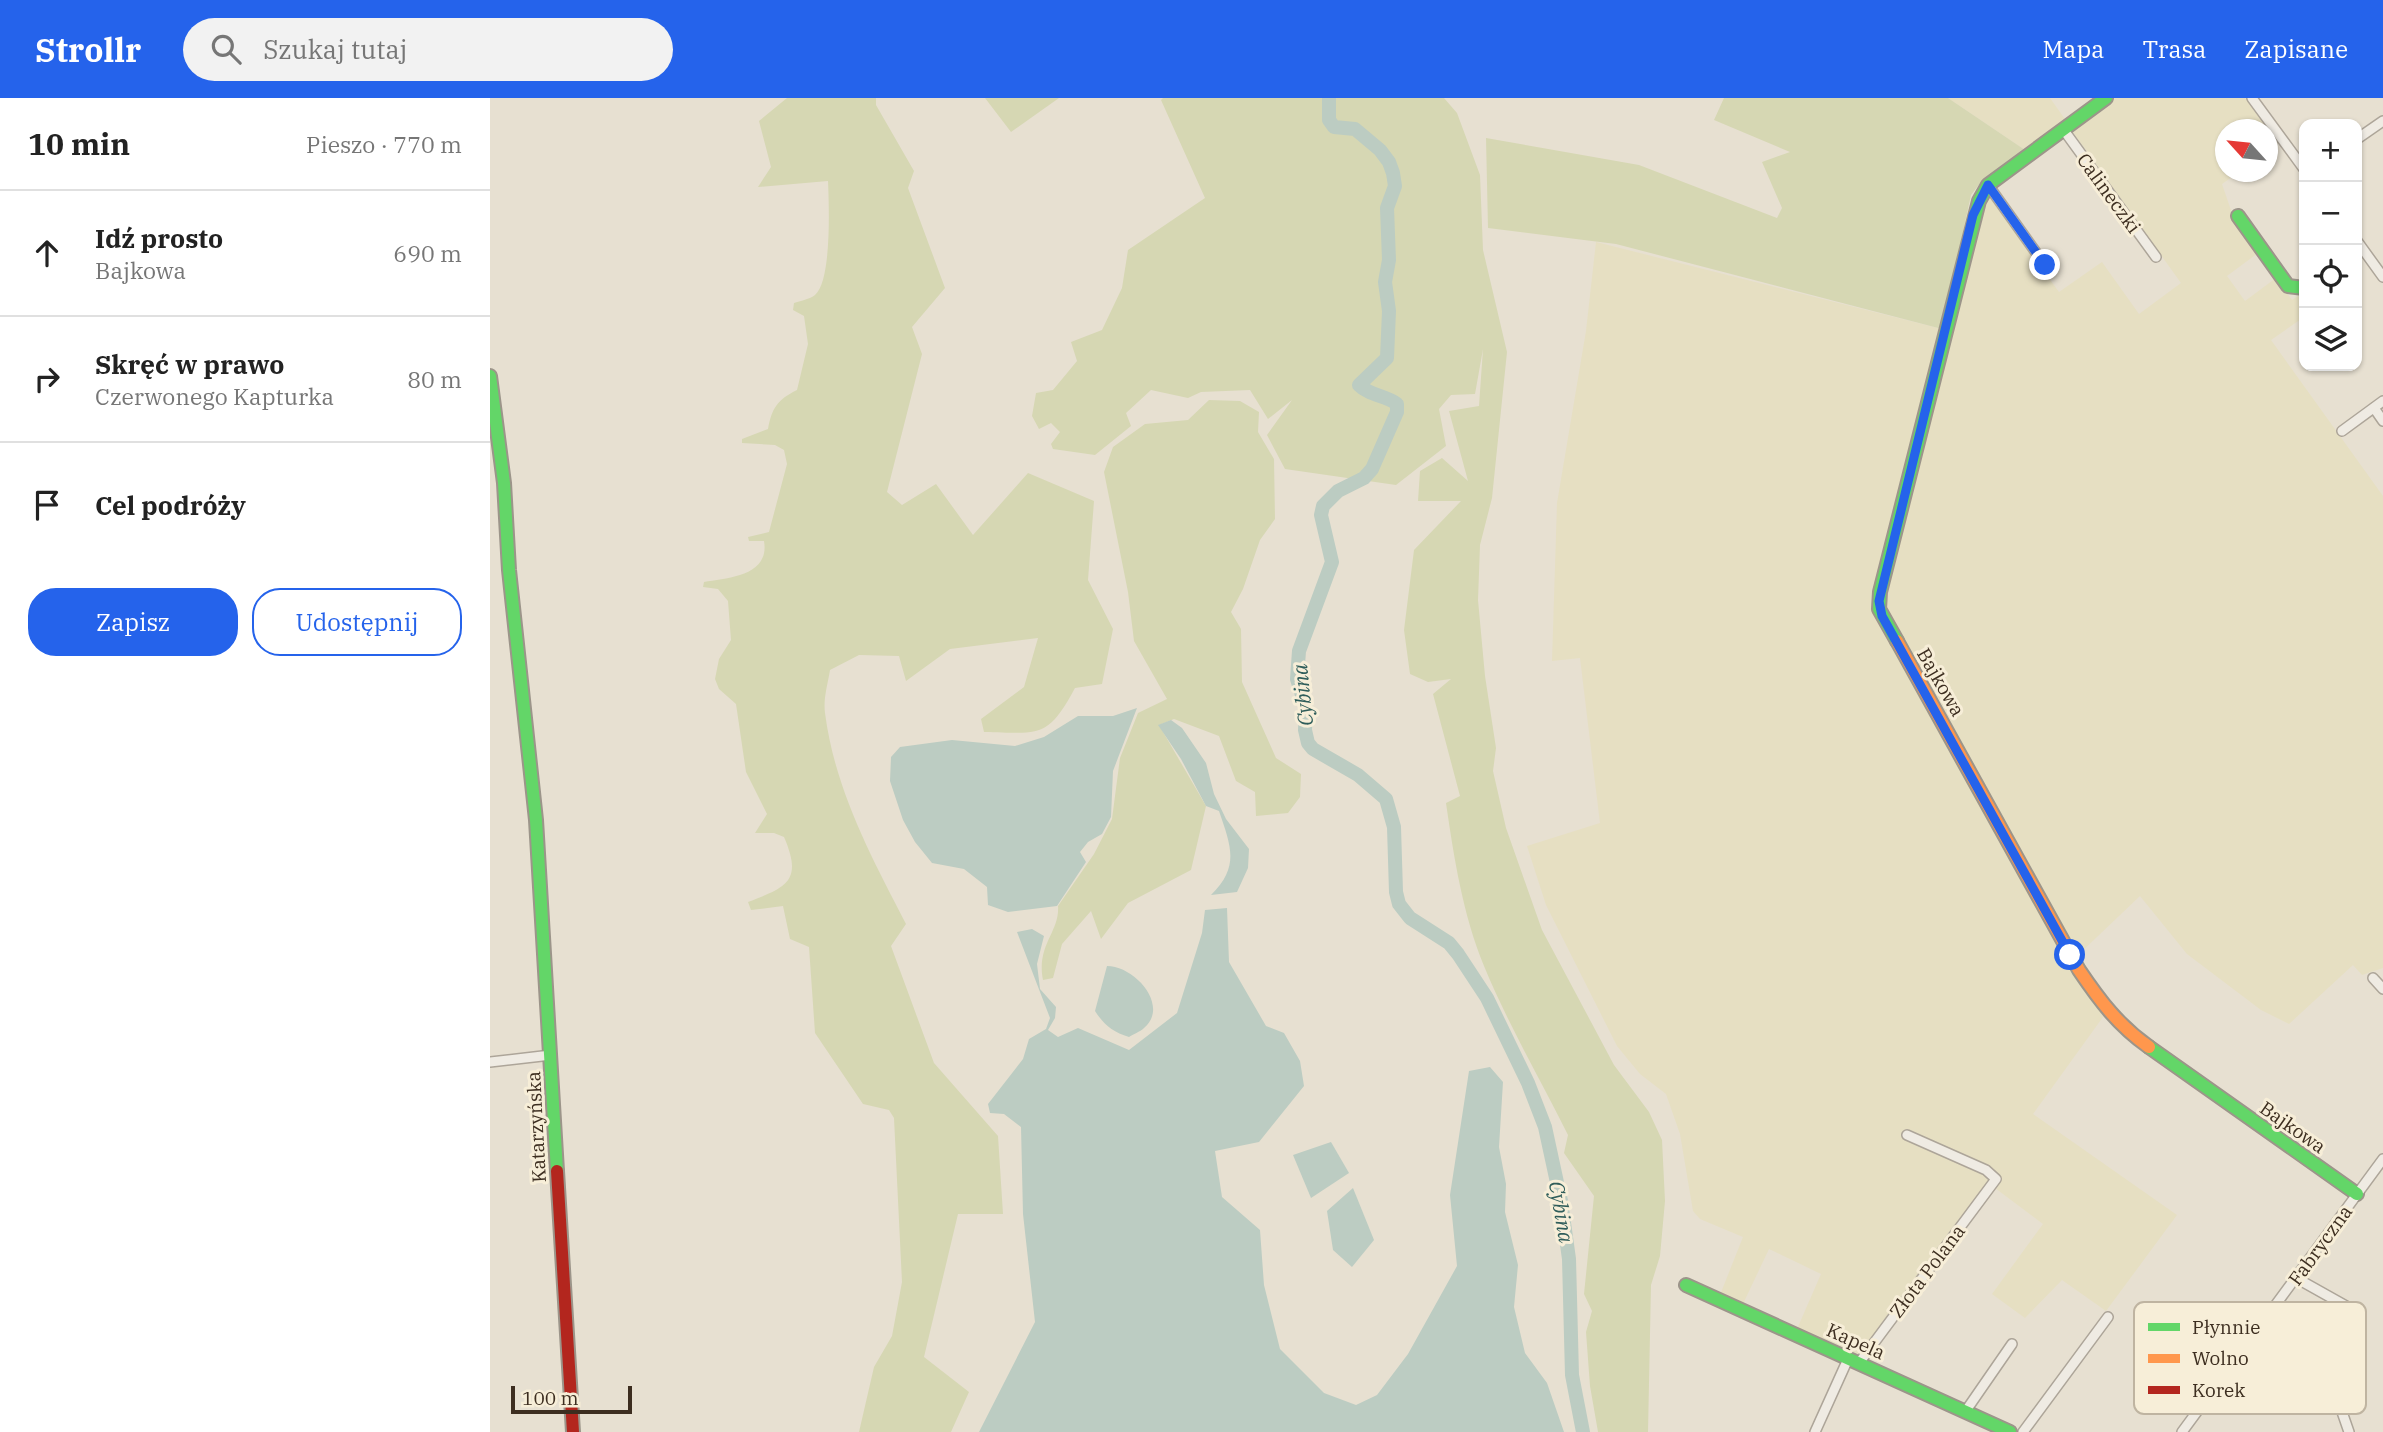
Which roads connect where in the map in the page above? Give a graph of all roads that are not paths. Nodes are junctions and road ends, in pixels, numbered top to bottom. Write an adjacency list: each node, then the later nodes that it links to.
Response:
1 (2106, 98): 4 (street, Bajkowa)
2 (2252, 98): 6 (street)
3 (2383, 121): 5 (street)
4 (2063, 129): 7 (street, Bajkowa); 10 (street, Calineczki)
5 (2362, 136)
6 (2299, 162)
7 (1988, 185): 11 (street); 26 (street, Bajkowa)
8 (2238, 216): 13 (street)
9 (2362, 251): 12 (street)
10 (2156, 257)
11 (2045, 265)
12 (2383, 277)
13 (2299, 287)
14 (490, 376): 15 (street, Katarzyńska)
15 (490, 382): 22 (street, Katarzyńska)
16 (2383, 401): 17 (street)
17 (2374, 408): 18 (street); 19 (street)
18 (2383, 421)
19 (2342, 431)
20 (2373, 978): 21 (street)
21 (2383, 989)
22 (551, 1055): 23 (street); 37 (street, Katarzyńska)
23 (490, 1062)
24 (1907, 1135): 33 (street, Złota Polana)
25 (2383, 1159): 26 (street, Fabryczna)
26 (2357, 1195): 27 (street, Fabryczna)
27 (2296, 1278): 29 (street, Fabryczna); 30 (street)
28 (1686, 1285): 33 (street, Kapela)
29 (2278, 1302)
30 (2337, 1302)
31 (2108, 1317): 40 (street)
32 (2012, 1344): 34 (street)
33 (1854, 1361): 34 (street, Kapela); 38 (street, Złota Polana)
34 (1965, 1412): 39 (street, Kapela)
35 (2195, 1414): 41 (street, Fabryczna)
36 (2342, 1414): 42 (street)
37 (573, 1432)
38 (1815, 1432)
39 (2010, 1432)
40 (2023, 1432)
41 (2182, 1432)
42 (2348, 1432)

